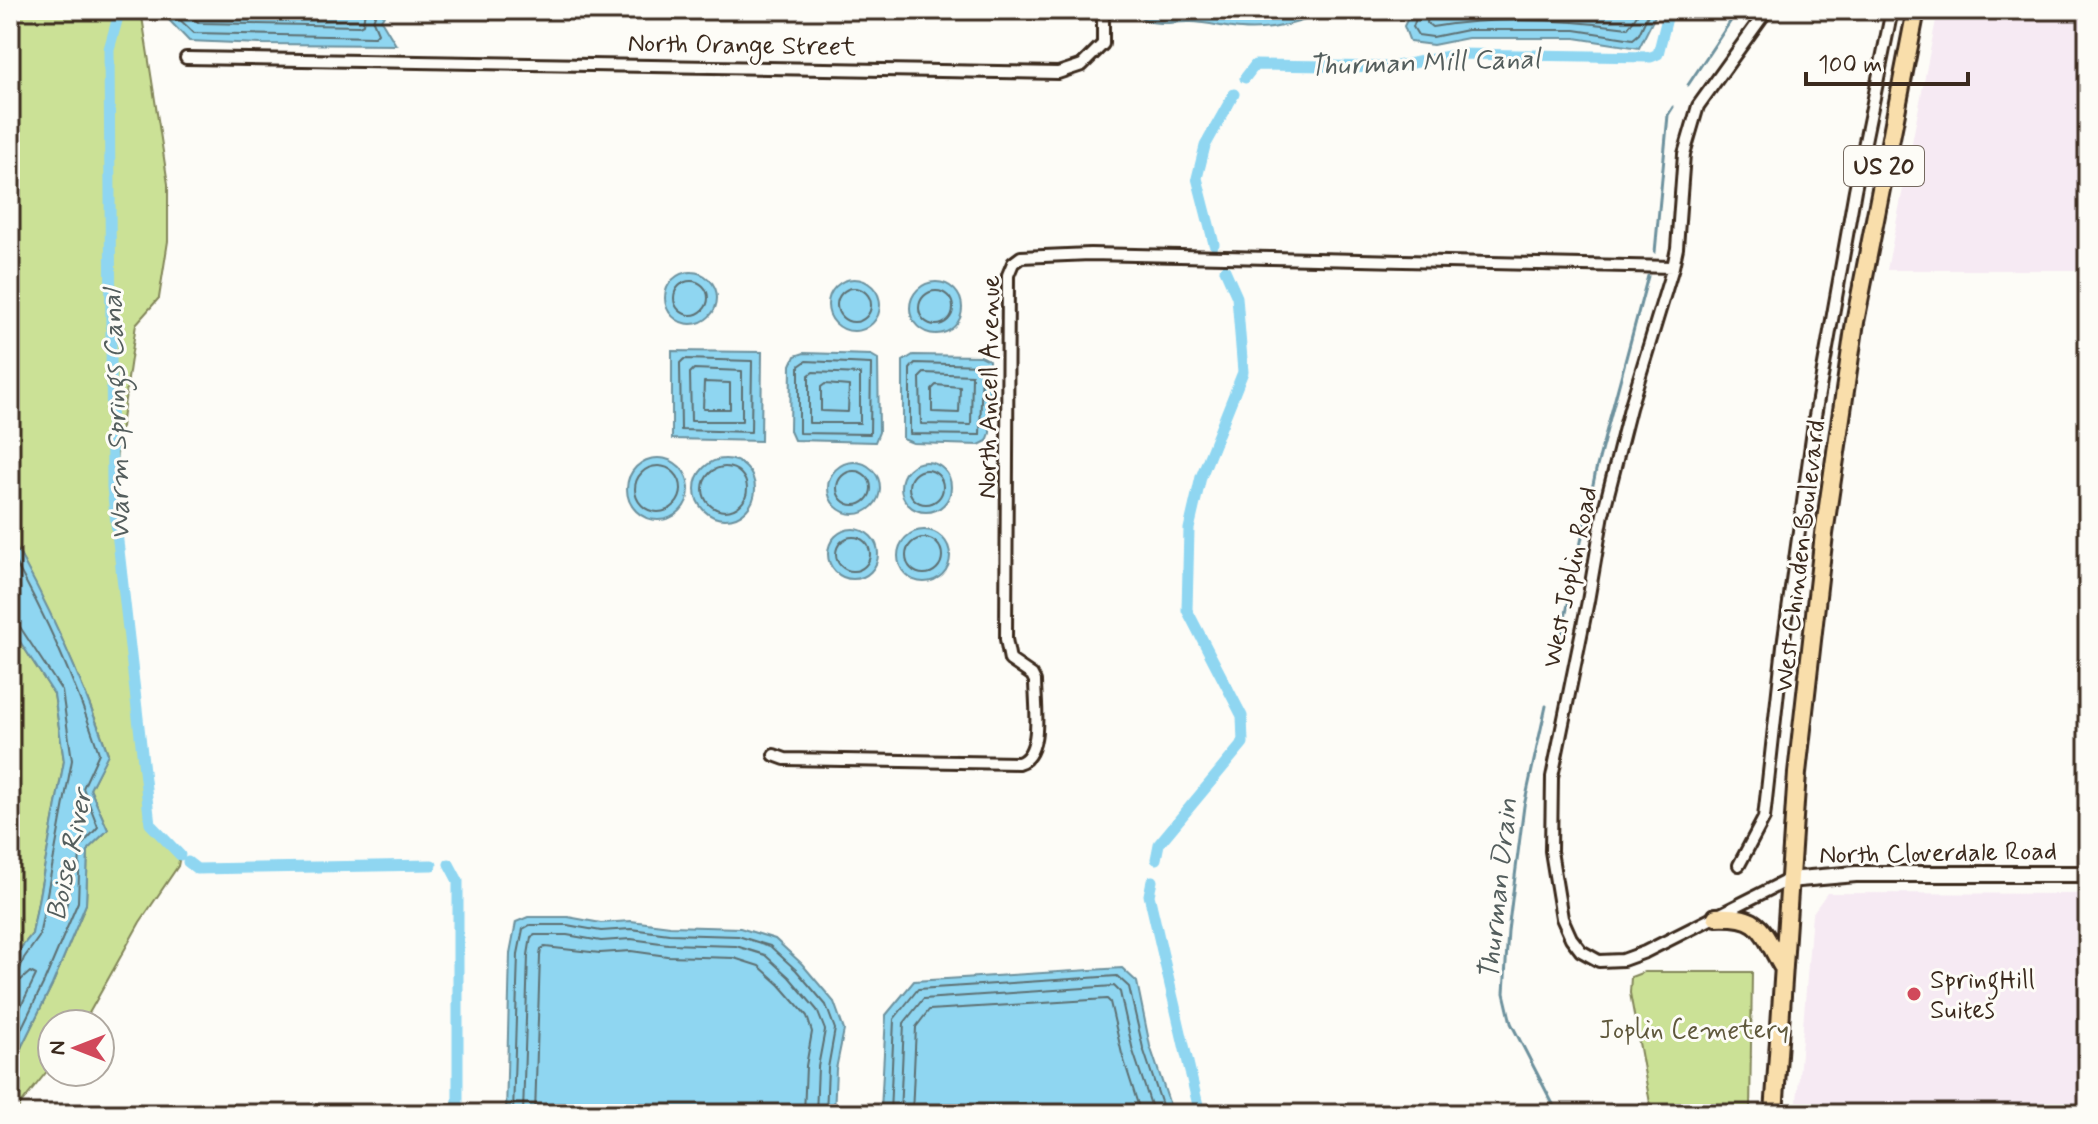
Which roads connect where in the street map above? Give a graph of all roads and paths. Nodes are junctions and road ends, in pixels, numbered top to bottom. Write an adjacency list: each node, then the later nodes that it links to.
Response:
1 (1103, 10): 5 (street, North Orange Street)
2 (1767, 10): 6 (street, West Joplin Road)
3 (1892, 10): 8 (street)
4 (1916, 10): 10 (main road, West Chinden Boulevard / US 20)
5 (186, 58)
6 (1673, 267): 7 (street, North Ancell Avenue); 11 (street, West Joplin Road)
7 (774, 755)
8 (1739, 865)
9 (2088, 874): 10 (main road, North Cloverdale Road)
10 (1788, 880): 11 (street, West Joplin Road); 12 (main road, West Chinden Boulevard)
11 (1716, 917): 12 (main road)
12 (1782, 967): 13 (main road, West Chinden Boulevard)
13 (1774, 1114)

